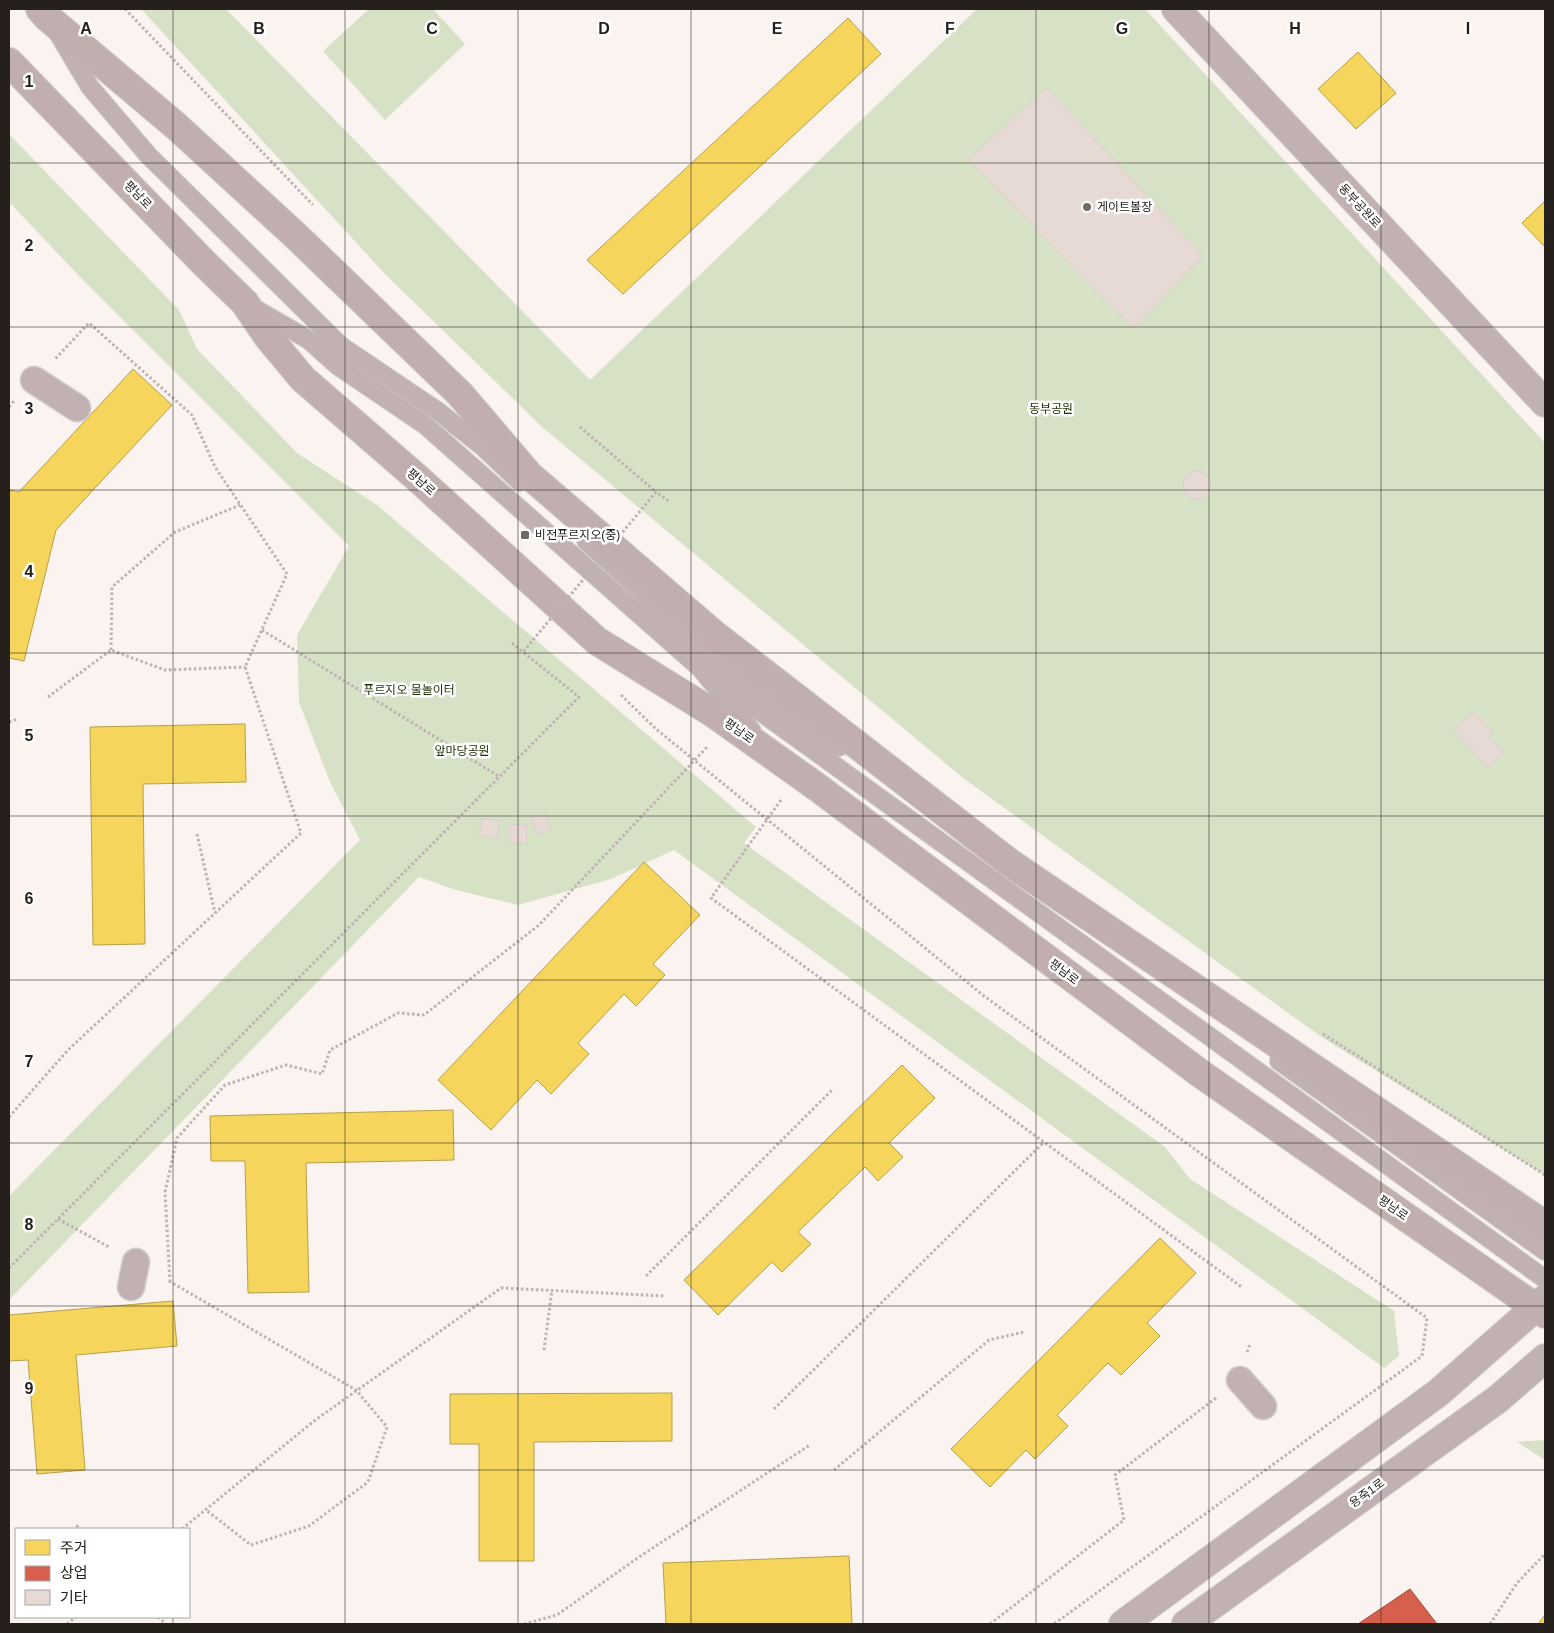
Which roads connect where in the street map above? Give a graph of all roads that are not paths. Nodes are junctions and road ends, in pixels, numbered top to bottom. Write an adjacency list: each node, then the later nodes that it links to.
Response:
1 (1176, 9): 6 (street, 동부공원로)
2 (44, 13): 8 (lane); 9 (main road)
3 (9, 62): 4 (main road, 평남로)
4 (246, 303): 10 (lane); 11 (main road, 평남로)
5 (34, 380): 7 (street)
6 (1545, 404)
7 (77, 408)
8 (483, 448): 9 (lane); 13 (lane)
9 (529, 475): 12 (main road)
10 (700, 668): 11 (lane); 14 (lane)
11 (772, 754): 15 (main road, 평남로)
12 (1545, 1225)
13 (1545, 1251)
14 (1545, 1279)
15 (1542, 1307): 19 (street)
16 (1545, 1358): 20 (street, 용죽1로)
17 (1240, 1380): 18 (street)
18 (1263, 1406)
19 (1123, 1624)
20 (1186, 1624)

